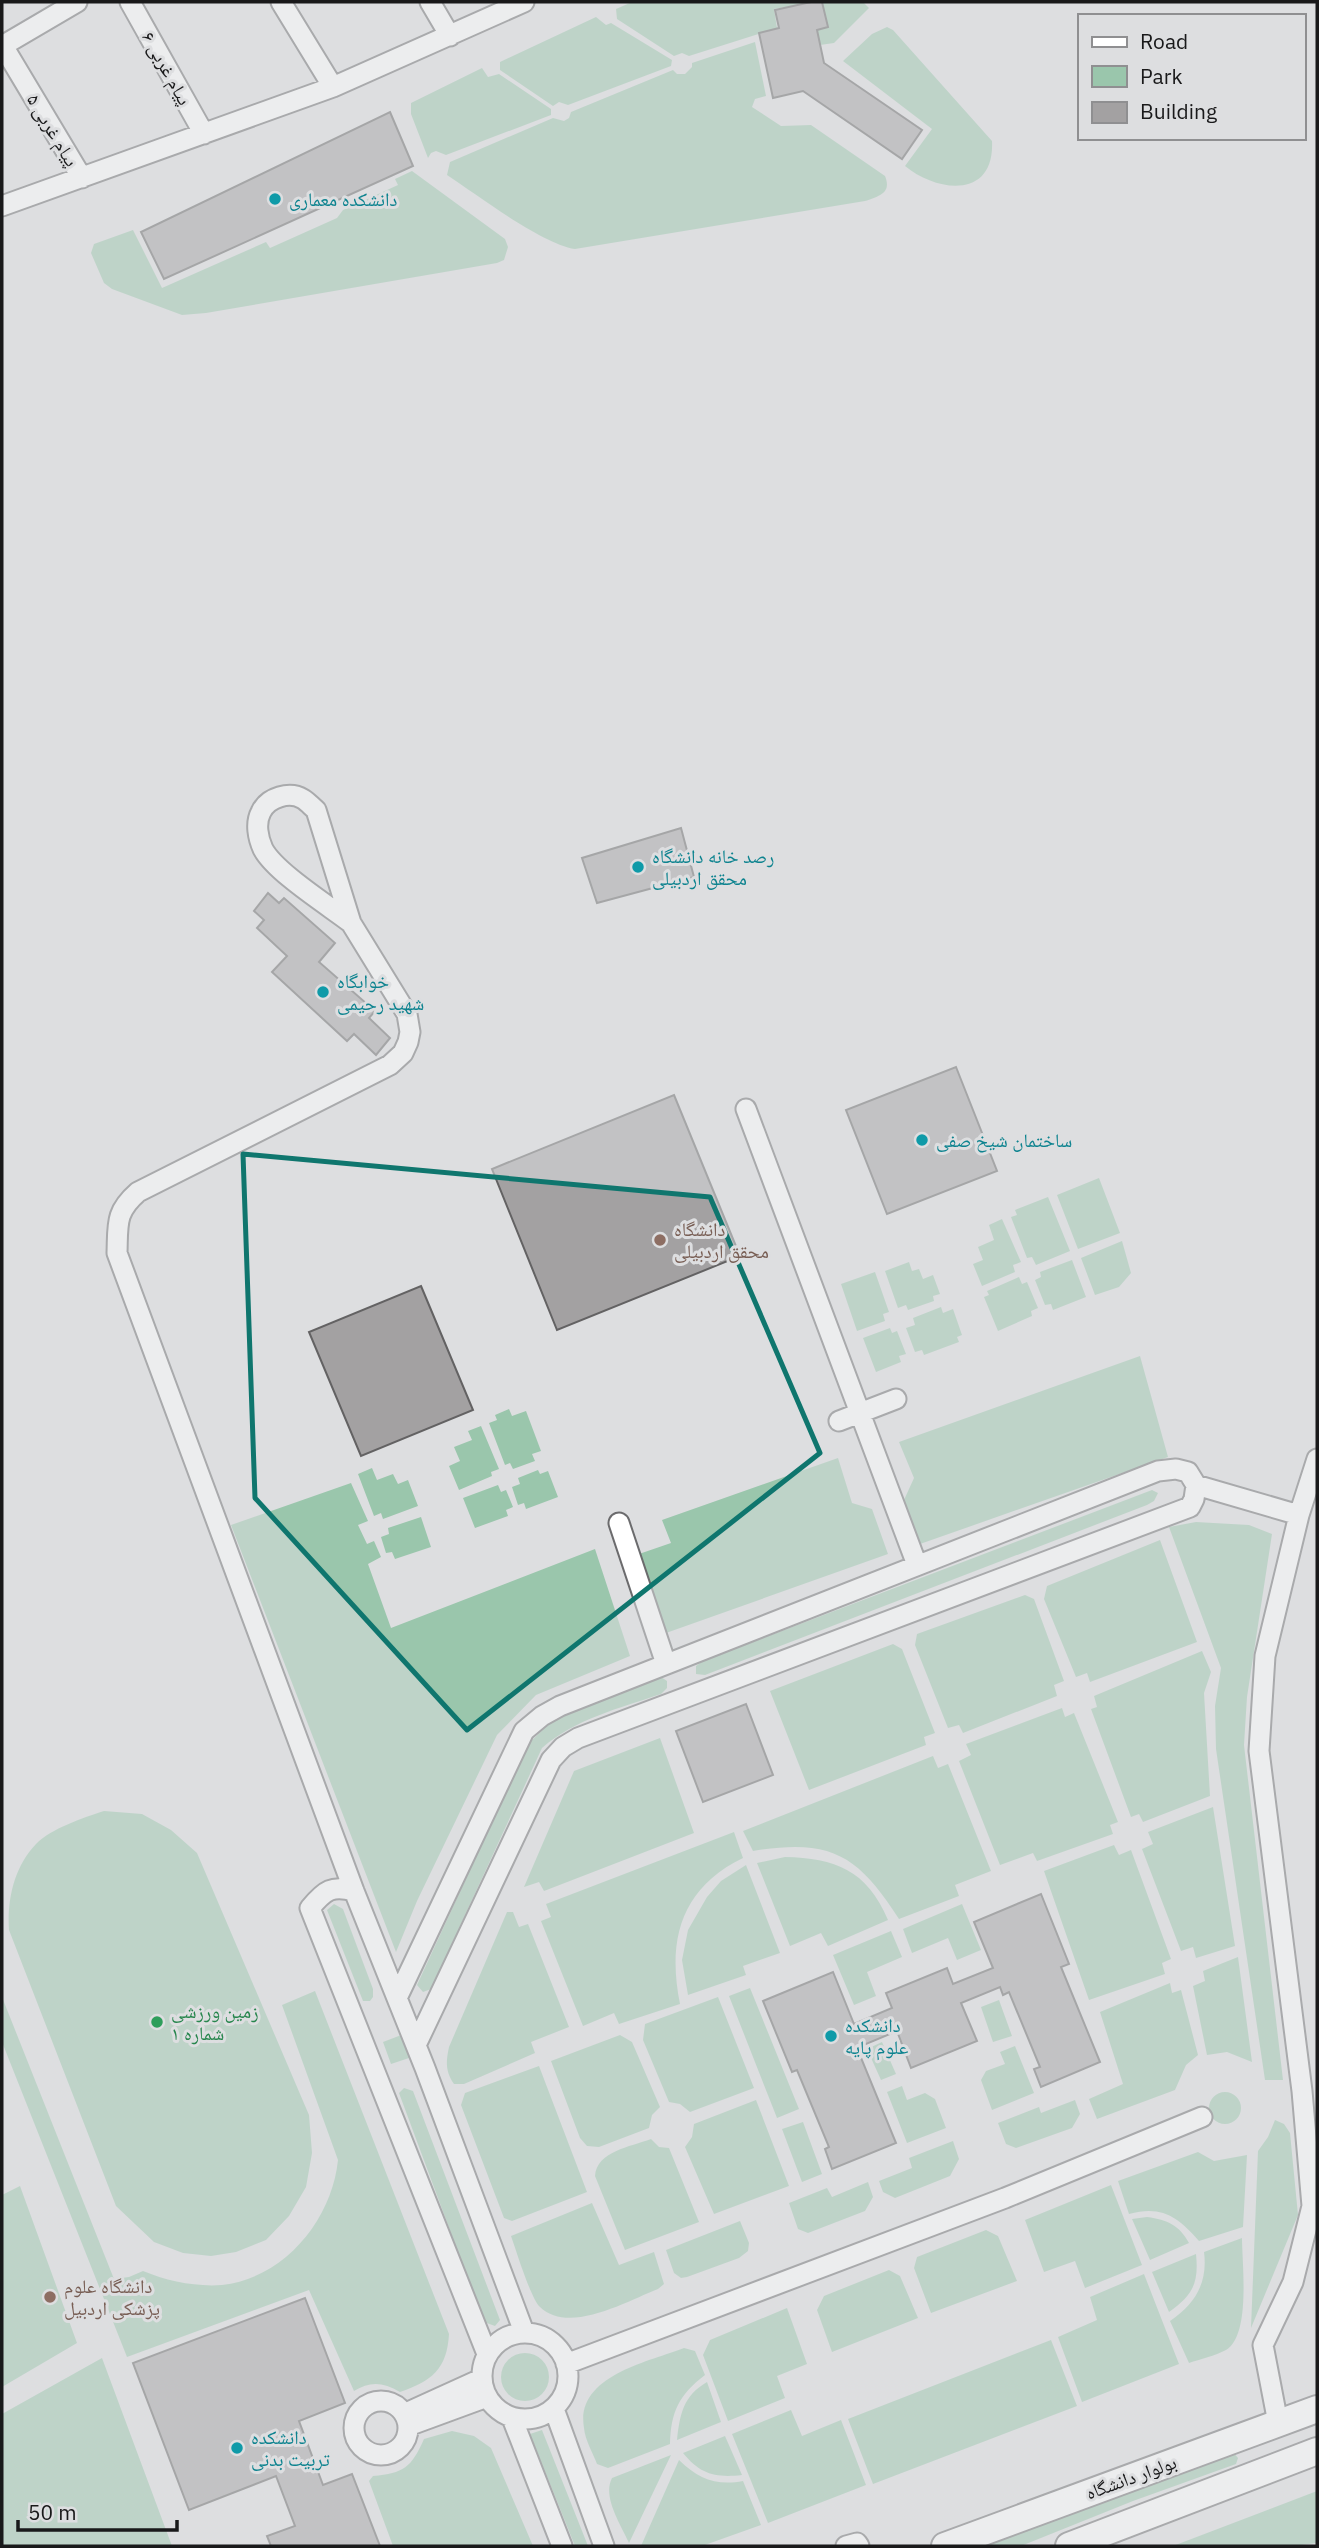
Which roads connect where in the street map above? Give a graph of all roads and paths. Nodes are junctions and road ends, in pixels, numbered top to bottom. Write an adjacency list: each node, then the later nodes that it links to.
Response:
1 (130, 2): 9 (street, پیام غربی ۶)
2 (281, 2): 8 (street)
3 (430, 2): 6 (street)
4 (524, 2): 6 (street)
5 (74, 3): 7 (street)
6 (450, 36): 8 (street)
7 (2, 46): 10 (street, پیام غربی ۵)
8 (333, 87): 9 (street)
9 (204, 134): 10 (street)
10 (82, 178): 11 (street)
11 (2, 206)
12 (351, 923): 12 (street); 23 (street)
13 (746, 1109): 15 (street)
14 (896, 1399): 15 (street)
15 (860, 1413): 16 (street); 21 (street)
16 (839, 1422)
17 (1317, 1459): 19 (street)
18 (1196, 1485): 19 (street); 21 (street); 25 (street)
19 (1299, 1515): 35 (street)
20 (620, 1523): 22 (street)
21 (917, 1565): 22 (street)
22 (666, 1664): 24 (street)
23 (354, 1891): 24 (street); 28 (street)
24 (397, 1998): 25 (street)
25 (416, 2045): 27 (street)
26 (1202, 2117): 29 (street)
27 (524, 2332): 28 (street); 29 (street)
28 (486, 2354): 30 (street)
29 (566, 2364): 31 (street)
30 (484, 2388): 33 (street); 34 (street)
31 (554, 2409): 33 (street); 39 (street)
32 (1317, 2409): 35 (main road, بولوار دانشگاه)
33 (512, 2418): 38 (street)
34 (406, 2420)
35 (1278, 2423): 37 (main road); 42 (main road, بولوار دانشگاه)
36 (1317, 2451): 37 (main road)
37 (1293, 2462): 43 (main road)
38 (562, 2546)
39 (604, 2546)
40 (845, 2546): 41 (street)
41 (859, 2546)
42 (945, 2546)
43 (1069, 2546)

